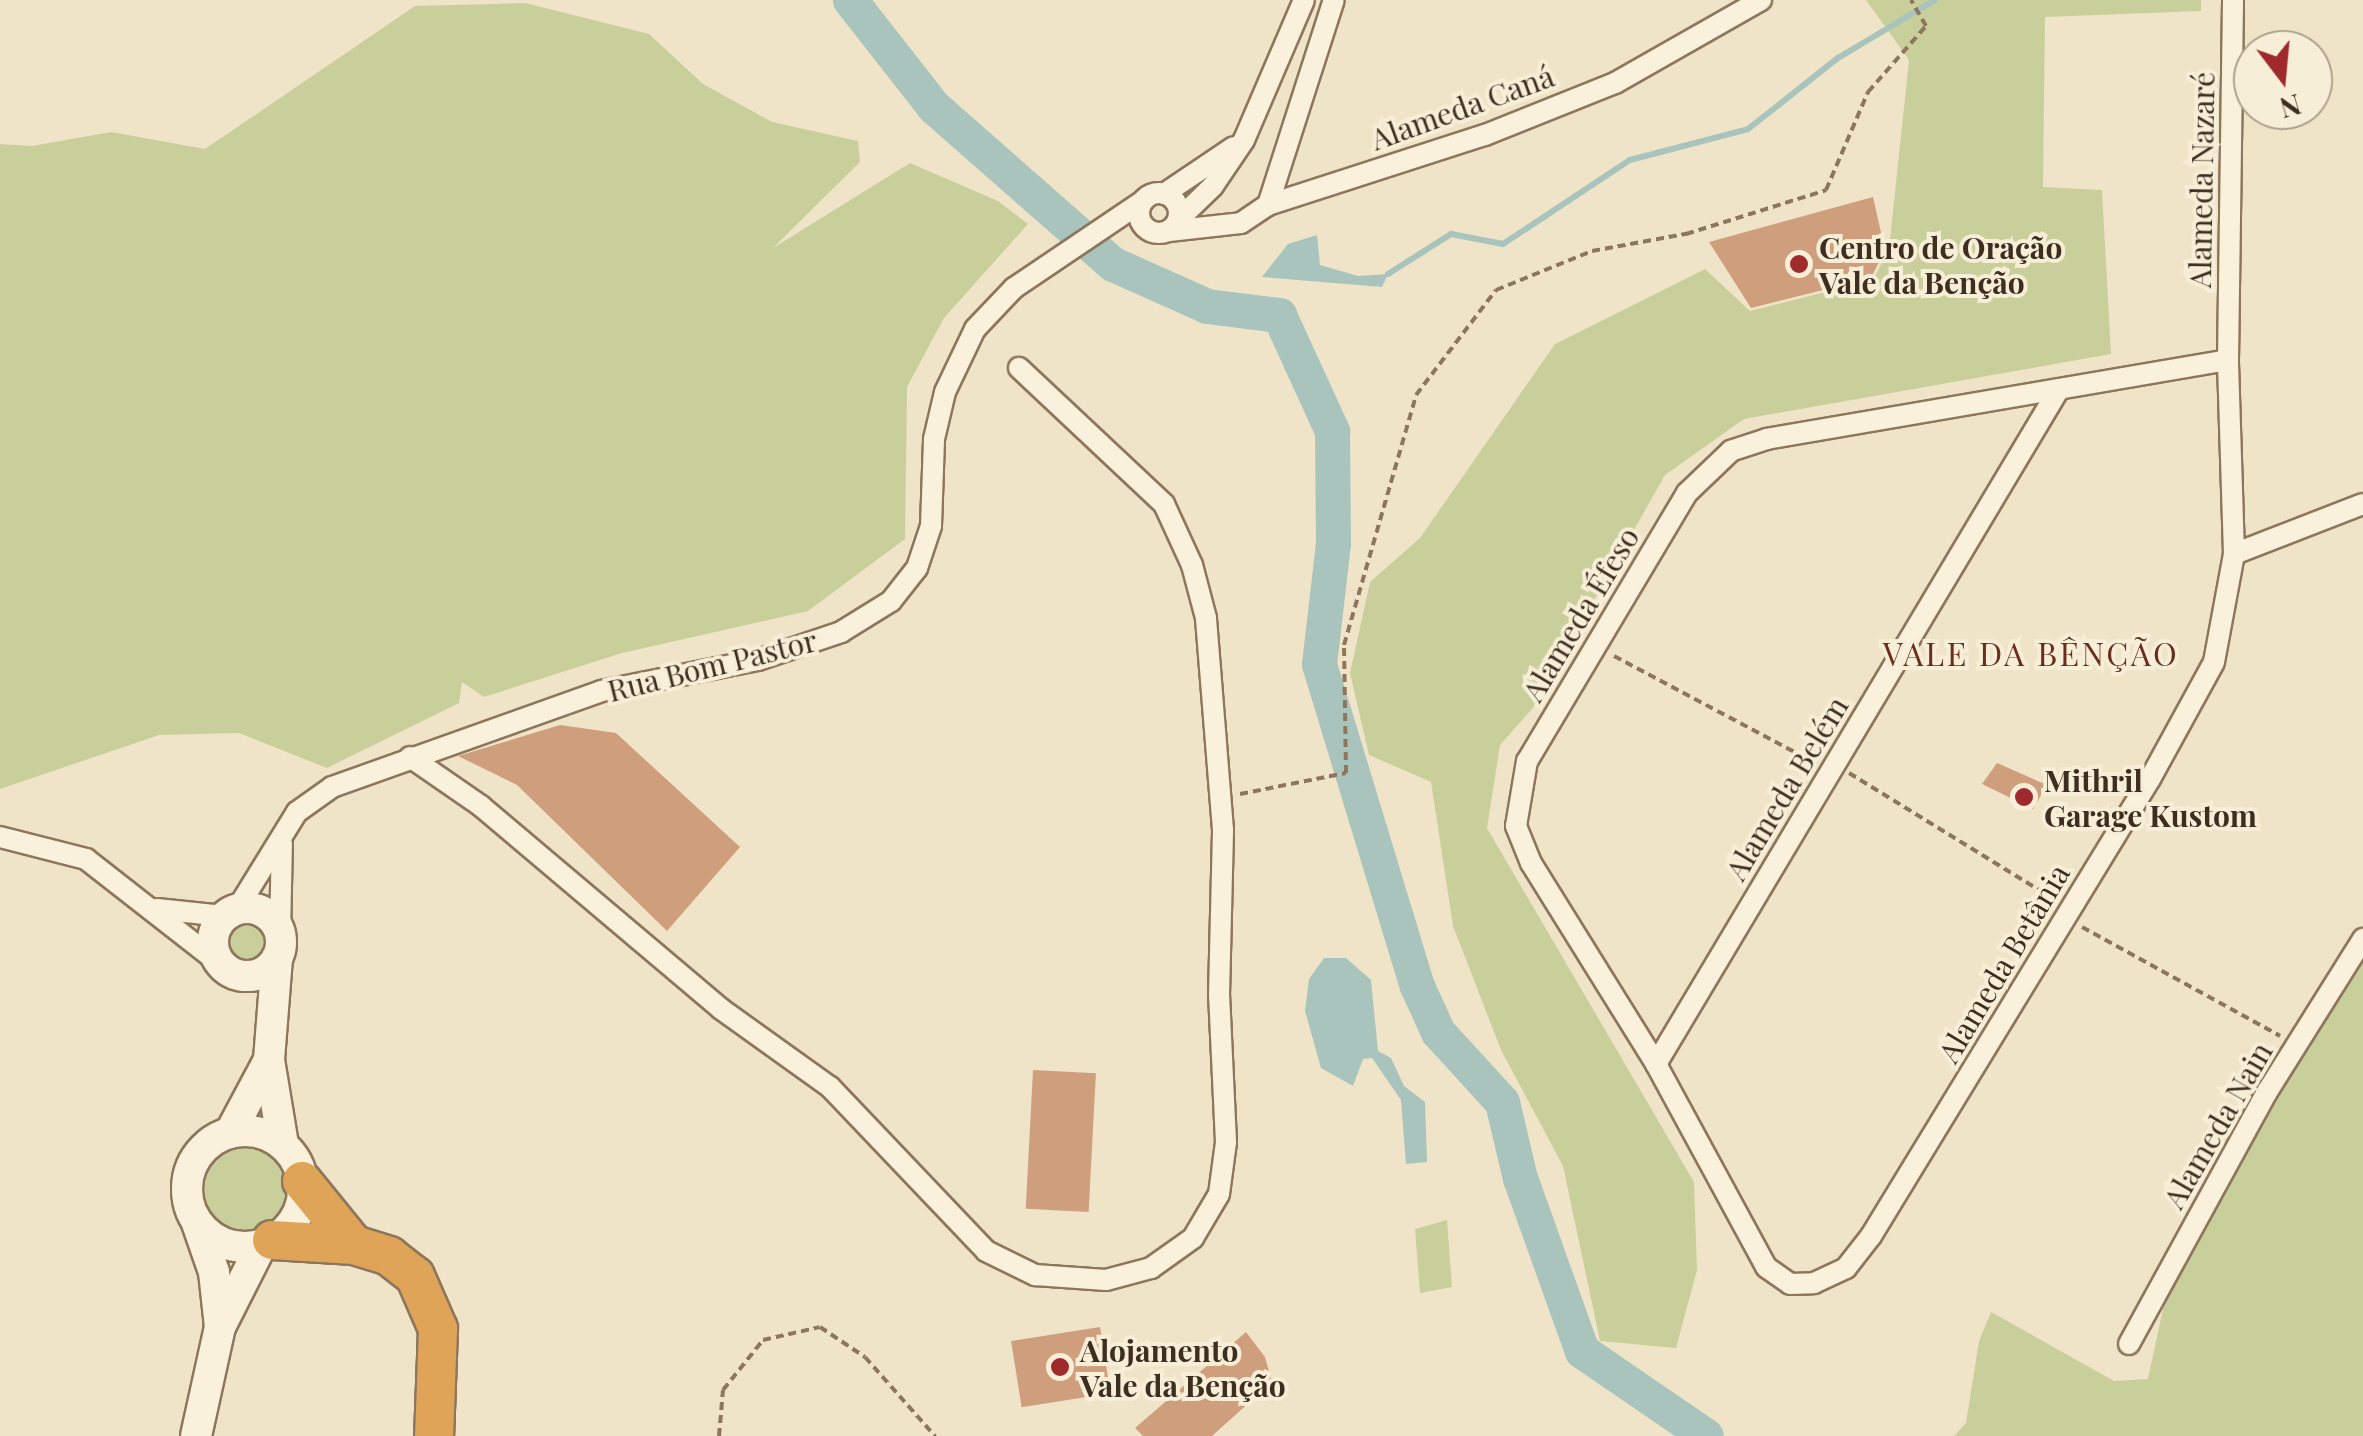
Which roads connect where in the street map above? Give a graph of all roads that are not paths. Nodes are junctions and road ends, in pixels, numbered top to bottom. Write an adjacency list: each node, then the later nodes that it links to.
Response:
1 (1304, 0): 5 (street)
2 (1334, 0): 8 (street)
3 (1761, 0): 8 (street, Alameda Caná)
4 (2233, 0): 11 (street, Alameda Nazaré)
5 (1244, 140): 6 (street); 9 (street)
6 (1164, 194): 7 (street); 9 (street)
7 (1143, 201): 9 (street); 10 (street)
8 (1268, 205): 9 (street, Alameda Caná)
9 (1167, 228): 10 (street)
10 (1099, 233): 16 (street, Rua Bom Pastor)
11 (2228, 360): 13 (street, Alameda Éfeso); 15 (street, Alameda Betânia)
12 (1019, 368): 16 (street)
13 (2059, 389): 25 (street, Alameda Belém); 25 (street, Alameda Éfeso)
14 (2363, 504): 15 (street)
15 (2234, 554): 32 (street, Alameda Betânia)
16 (410, 756): 18 (street, Rua Bom Pastor)
17 (0, 837): 19 (street)
18 (282, 843): 20 (street, Rua Bom Pastor); 22 (street)
19 (154, 908): 20 (street); 23 (street)
20 (230, 912): 22 (street); 23 (street)
21 (2363, 939): 34 (street, Alameda Nain)
22 (279, 946): 23 (street); 24 (street)
23 (228, 969): 24 (street)
24 (271, 1045): 26 (street); 27 (street)
25 (1656, 1064): 32 (street, Alameda Éfeso)
26 (230, 1134): 27 (street); 29 (street)
27 (283, 1145): 28 (street)
28 (302, 1182): 30 (street); 31 (highway)
29 (197, 1223): 30 (street); 33 (street)
30 (267, 1242): 31 (highway); 33 (street)
31 (354, 1245): 35 (highway)
32 (1766, 1266)
33 (220, 1327): 36 (street)
34 (2129, 1344)
35 (440, 1425)
36 (196, 1436)

